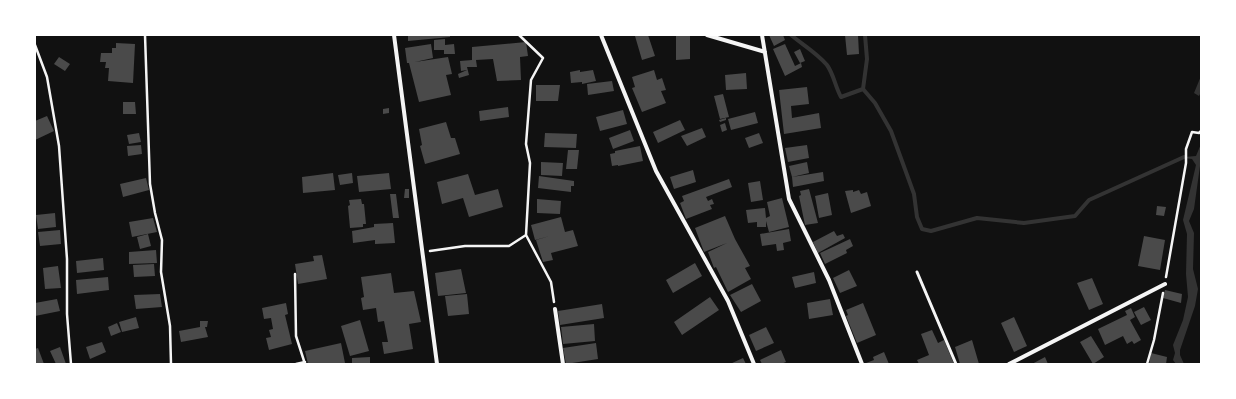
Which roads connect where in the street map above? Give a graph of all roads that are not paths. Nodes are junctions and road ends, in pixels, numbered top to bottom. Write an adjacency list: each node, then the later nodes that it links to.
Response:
1 (394, 35): 9 (street)
2 (601, 35): 11 (street)
3 (707, 35): 5 (street)
4 (762, 35): 5 (street)
5 (765, 52): 12 (street)
6 (917, 272): 13 (lane)
7 (1165, 284): 14 (street)
8 (555, 309): 10 (street)
9 (437, 364)
10 (563, 364)
11 (754, 364)
12 (862, 364)
13 (956, 364)
14 (1009, 364)

